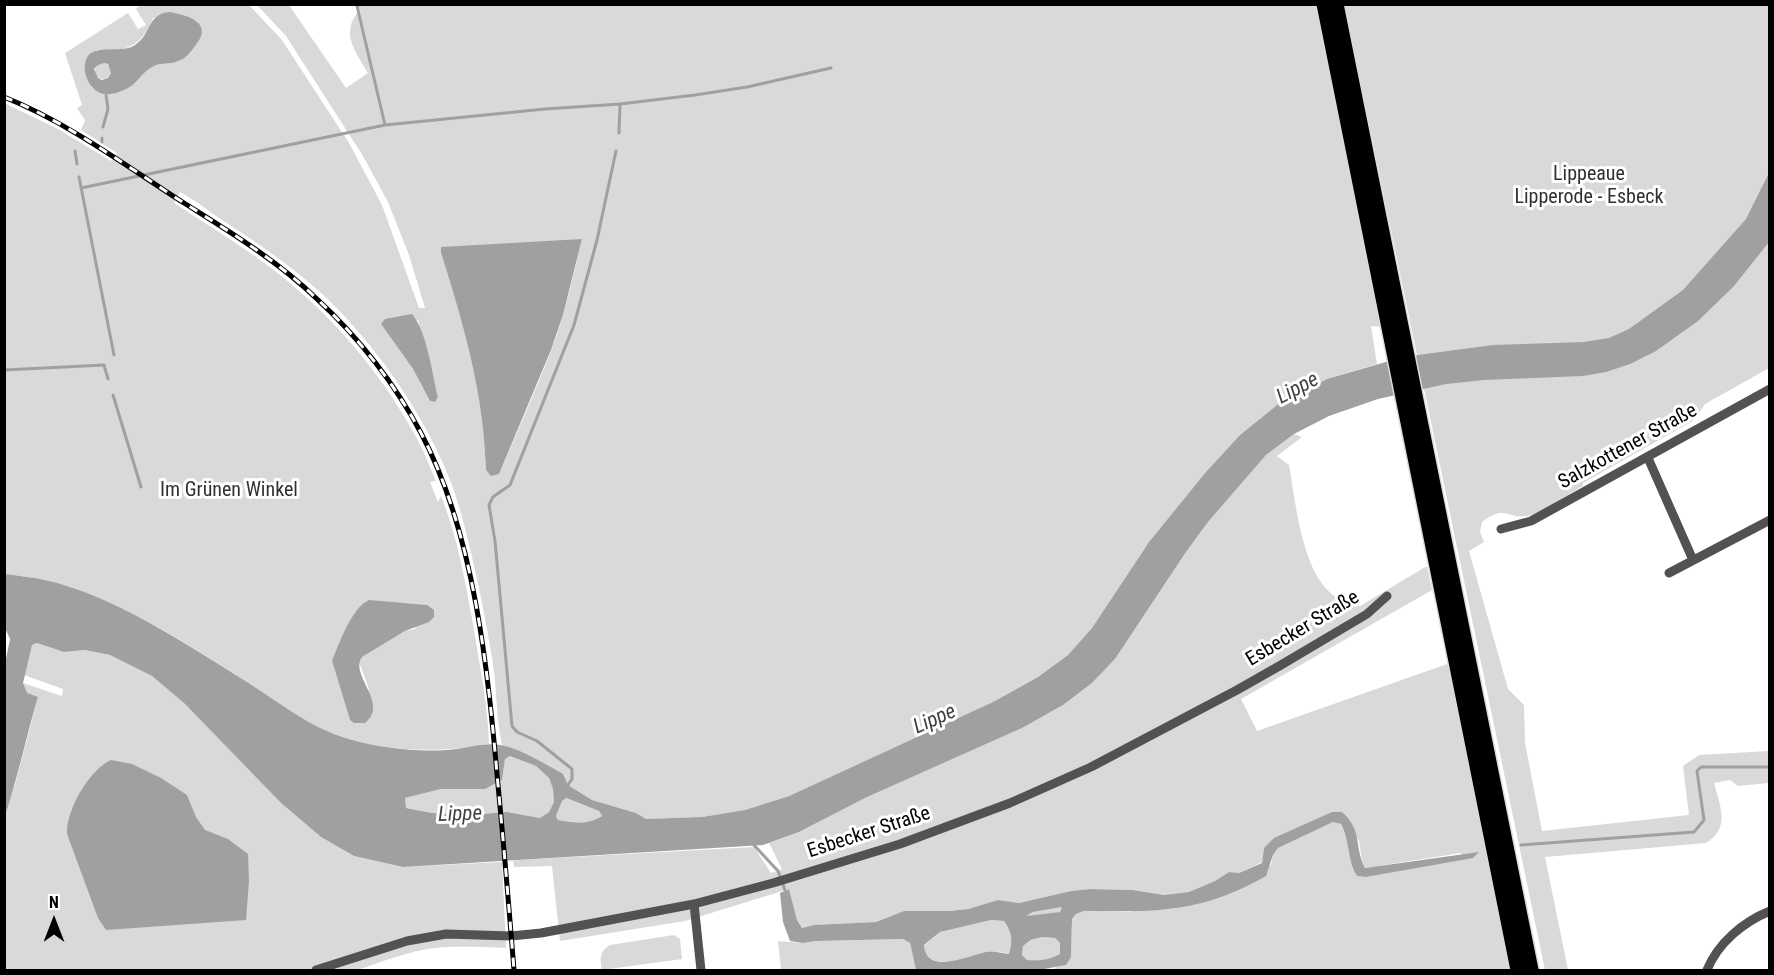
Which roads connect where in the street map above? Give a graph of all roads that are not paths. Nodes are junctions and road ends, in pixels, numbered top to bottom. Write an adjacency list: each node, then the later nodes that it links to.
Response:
1 (1324, 4): 3 (highway)
2 (1336, 4): 3 (highway)
3 (1338, 44): 5 (highway)
4 (1770, 389): 6 (street, Salzkottener Straße)
5 (1421, 455): 16 (highway); 17 (highway)
6 (1648, 458): 8 (street, Salzkottener Straße); 9 (street)
7 (1770, 520): 9 (street)
8 (1501, 529)
9 (1693, 560): 10 (street)
10 (1669, 573)
11 (1387, 597): 12 (street, Esbecker Straße)
12 (694, 904): 14 (street, Esbecker Straße); 15 (street)
13 (1770, 911): 18 (street)
14 (316, 970)
15 (701, 970)
16 (1518, 970)
17 (1531, 970)
18 (1707, 970)

